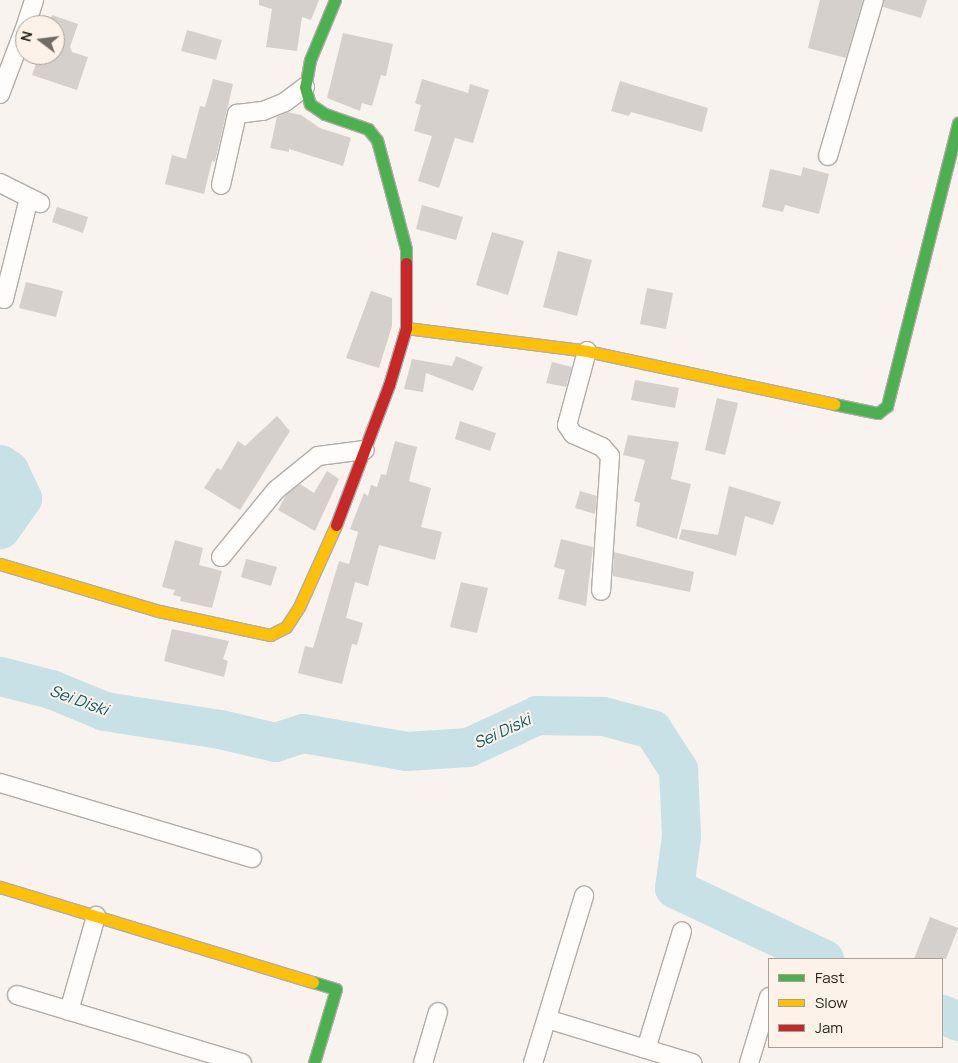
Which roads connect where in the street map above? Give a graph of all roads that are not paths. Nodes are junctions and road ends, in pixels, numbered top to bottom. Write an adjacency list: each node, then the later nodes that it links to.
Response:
1 (34, 0): 4 (street)
2 (335, 0): 6 (street)
3 (874, 0): 9 (street)
4 (30, 15)
5 (15, 55): 7 (street)
6 (305, 86): 11 (street); 13 (street)
7 (0, 94)
8 (958, 123): 14 (street)
9 (828, 156)
10 (0, 183): 12 (street)
11 (221, 185)
12 (4, 298)
13 (406, 328): 14 (street); 15 (street)
14 (587, 351): 18 (street)
15 (365, 450): 16 (street); 17 (street)
16 (221, 557)
17 (0, 564)
18 (600, 591)
19 (0, 783): 20 (street)
20 (252, 858)
21 (0, 887): 23 (street)
22 (584, 896): 29 (street)
23 (96, 916): 27 (street); 32 (street)
24 (682, 931): 30 (street)
25 (17, 995): 27 (street)
26 (768, 1000): 36 (street)
27 (68, 1011): 31 (street)
28 (438, 1012): 33 (street)
29 (546, 1019): 30 (street); 34 (street)
30 (646, 1049): 35 (street)
31 (242, 1063)
32 (314, 1063)
33 (423, 1063)
34 (533, 1063)
35 (692, 1063)
36 (749, 1063)

